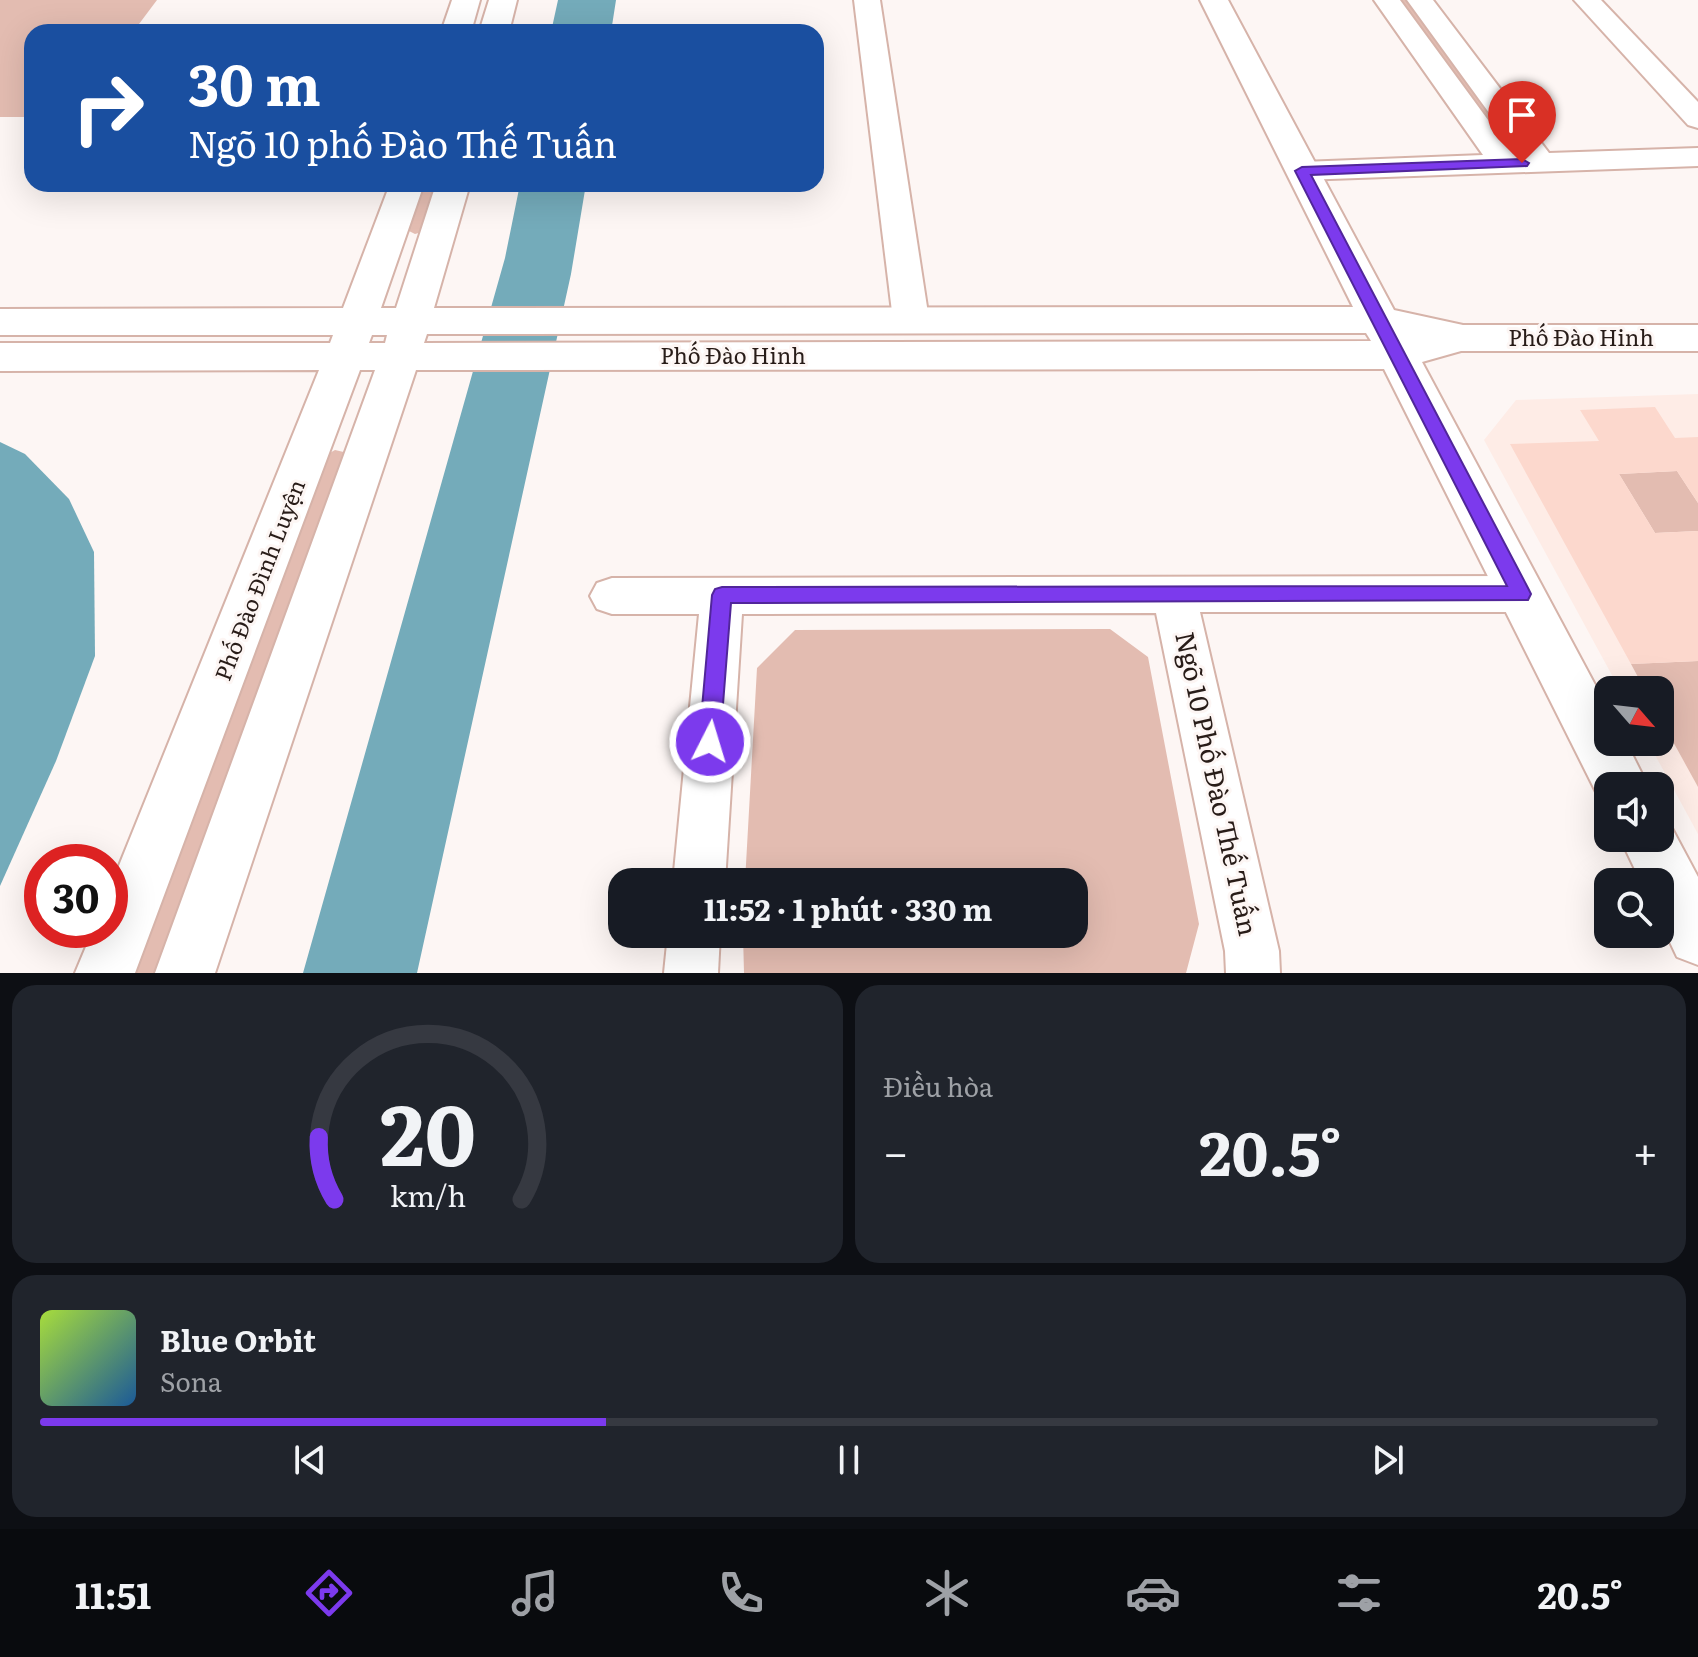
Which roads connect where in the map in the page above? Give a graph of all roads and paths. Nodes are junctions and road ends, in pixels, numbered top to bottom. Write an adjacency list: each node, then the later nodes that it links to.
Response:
1 (466, 0): 8 (street)
2 (503, 0): 9 (street)
3 (867, 0): 17 (street)
4 (1214, 0): 14 (street)
5 (1387, 0): 13 (street)
6 (1420, 0): 12 (street)
7 (1587, 0): 10 (street)
8 (458, 24)
9 (496, 24)
10 (1698, 119)
11 (1698, 157): 12 (street)
12 (1541, 163): 13 (street)
13 (1504, 164): 14 (street)
14 (1302, 171): 19 (street)
15 (404, 192): 21 (street, Phố Đào Đình Luyện)
16 (451, 192): 22 (street)
17 (911, 320): 19 (street, Phố Đào Hinh); 22 (street, Phố Đào Hinh)
18 (0, 322): 21 (street, Phố Đào Hinh)
19 (1388, 338): 20 (street, Phố Đào Hinh); 22 (street, Phố Đào Hinh); 24 (street)
20 (1698, 338)
21 (352, 339): 22 (street, Phố Đào Hinh); 23 (street, Phố Đào Hinh); 33 (street, Phố Đào Đình Luyện)
22 (405, 339): 34 (street)
23 (0, 357)
24 (1521, 594): 26 (street); 28 (street)
25 (722, 595): 26 (street); 27 (street); 30 (street)
26 (1174, 595): 36 (street, Ngõ 10 Phố Đào Thế Tuấn)
27 (612, 596)
28 (1614, 772)
29 (1655, 852): 31 (street)
30 (700, 868)
31 (1698, 936)
32 (693, 948): 35 (street)
33 (105, 973)
34 (185, 973)
35 (691, 973)
36 (1253, 973)

